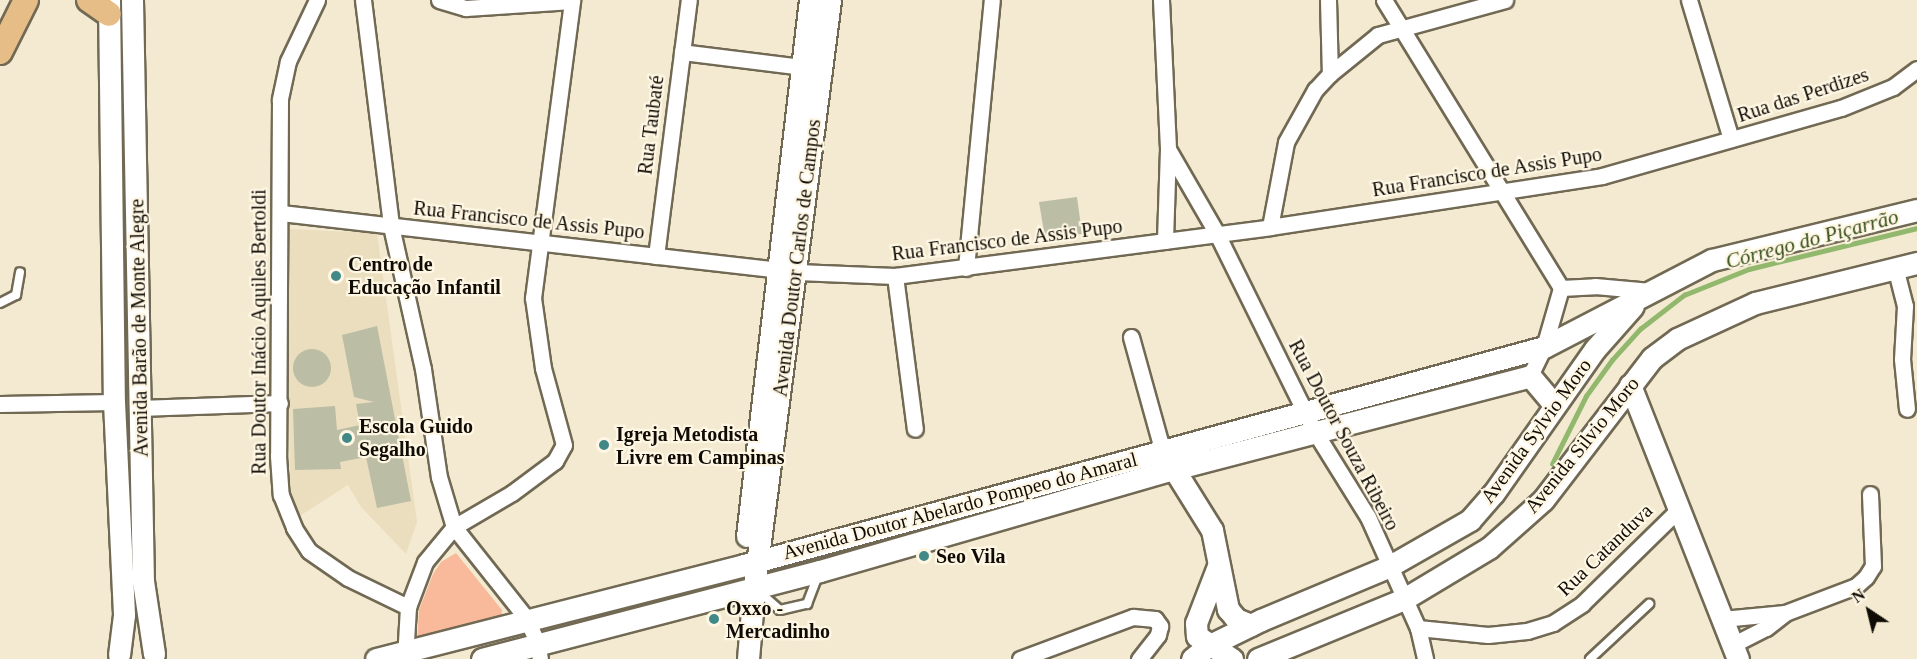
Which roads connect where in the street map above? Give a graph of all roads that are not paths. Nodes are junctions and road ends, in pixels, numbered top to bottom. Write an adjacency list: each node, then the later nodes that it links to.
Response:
1 (89, 0): 16 (main road)
2 (132, 0): 52 (main road, Avenida Barão de Monte Alegre)
3 (317, 0): 28 (street, Rua Doutor Inácio Aquiles Bertoldi)
4 (363, 0): 29 (street)
5 (439, 0): 6 (street)
6 (572, 0): 32 (street)
7 (689, 0): 20 (street, Rua Taubaté)
8 (810, 0): 21 (main road, Avenida Doutor Carlos de Campos)
9 (830, 0): 21 (main road, Avenida Doutor Carlos de Campos)
10 (992, 0): 37 (street)
11 (1161, 0): 25 (street)
12 (1328, 0): 23 (street)
13 (1384, 0): 18 (street)
14 (1505, 0): 18 (street)
15 (1689, 0): 24 (street)
16 (109, 7): 48 (main road, Avenida Barão de Monte Alegre)
17 (14, 10): 19 (main road)
18 (1402, 26): 23 (street); 26 (street)
19 (0, 52)
20 (682, 52): 21 (street); 34 (street, Rua Taubaté)
21 (811, 68): 38 (main road, Avenida Doutor Carlos de Campos)
22 (1917, 69): 24 (street, Rua das Perdizes)
23 (1330, 74): 30 (street)
24 (1731, 139): 26 (street, Rua Francisco de Assis Pupo)
25 (1168, 149): 31 (street, Rua Doutor Souza Ribeiro); 33 (street)
26 (1501, 195): 30 (street, Rua Francisco de Assis Pupo); 41 (street)
27 (1917, 210): 42 (main road)
28 (281, 213): 29 (street, Rua Francisco de Assis Pupo); 49 (street, Rua Doutor Inácio Aquiles Bertoldi)
29 (391, 226): 32 (street, Rua Francisco de Assis Pupo); 60 (street)
30 (1270, 227): 31 (street, Rua Francisco de Assis Pupo)
31 (1216, 234): 33 (street, Rua Francisco de Assis Pupo); 54 (street, Rua Doutor Souza Ribeiro)
32 (538, 240): 34 (street, Rua Francisco de Assis Pupo); 60 (street)
33 (1165, 242): 37 (street, Rua Francisco de Assis Pupo)
34 (656, 256): 38 (street, Rua Francisco de Assis Pupo)
35 (1917, 263): 36 (main road, Avenida Silvio Moro)
36 (1895, 267): 47 (main road, Avenida Silvio Moro); 53 (street)
37 (966, 268): 40 (street, Rua Francisco de Assis Pupo)
38 (787, 271): 40 (street, Rua Francisco de Assis Pupo); 62 (main road, Avenida Doutor Carlos de Campos)
39 (20, 272): 43 (lane)
40 (895, 276): 55 (street)
41 (1561, 288): 42 (street); 45 (street)
42 (1646, 294): 45 (main road, Avenida Doutor Abelardo Pompeo do Amaral); 51 (main road, Avenida Sylvio Moro)
43 (0, 303)
44 (1131, 337): 56 (street)
45 (1544, 347): 46 (street); 54 (main road, Avenida Doutor Abelardo Pompeo do Amaral)
46 (1530, 376): 51 (main road); 54 (main road, Avenida Doutor Abelardo Pompeo do Amaral)
47 (1630, 385): 58 (main road); 67 (main road, Avenida Silvio Moro)
48 (114, 402): 50 (street); 79 (main road, Avenida Barão de Monte Alegre)
49 (280, 403): 52 (street); 69 (street, Rua Doutor Inácio Aquiles Bertoldi)
50 (0, 404)
51 (1554, 405): 64 (main road, Avenida Sylvio Moro)
52 (139, 408): 80 (main road, Avenida Barão de Monte Alegre)
53 (1907, 409)
54 (1311, 423): 56 (main road, Avenida Doutor Abelardo Pompeo do Amaral); 64 (street, Rua Doutor Souza Ribeiro)
55 (915, 429)
56 (1169, 461): 59 (main road, Avenida Doutor Abelardo Pompeo do Amaral); 61 (main road, Avenida Doutor Abelardo Pompeo do Amaral); 63 (main road)
57 (1870, 494): 70 (street)
58 (1678, 510): 72 (main road); 74 (street, Rua Catanduva)
59 (934, 514): 61 (main road); 62 (main road, Avenida Doutor Abelardo Pompeo do Amaral)
60 (454, 528): 69 (street); 71 (street)
61 (939, 538): 65 (main road, Avenida Doutor Abelardo Pompeo do Amaral)
62 (751, 562): 66 (main road, Avenida Doutor Carlos de Campos); 71 (main road, Avenida Doutor Abelardo Pompeo do Amaral)
63 (1220, 563): 73 (main road); 77 (main road)
64 (1388, 567): 67 (street, Rua Doutor Souza Ribeiro); 73 (main road, Avenida Sylvio Moro)
65 (820, 571): 66 (main road, Avenida Doutor Abelardo Pompeo do Amaral); 66 (lane)
66 (747, 589): 75 (main road, Avenida Doutor Abelardo Pompeo do Amaral); 84 (main road, Avenida Doutor Carlos de Campos); 85 (main road, Avenida Doutor Carlos de Campos)
67 (1404, 599): 74 (street, Rua Doutor Souza Ribeiro); 89 (main road, Avenida Silvio Moro)
68 (1649, 604): 81 (lane)
69 (408, 607): 78 (street)
70 (1785, 613): 72 (street); 76 (street)
71 (526, 618): 75 (street); 78 (main road, Avenida Doutor Abelardo Pompeo do Amaral)
72 (1722, 619): 76 (main road)
73 (1251, 625): 77 (main road, Avenida Sylvio Moro)
74 (1418, 628): 90 (street, Rua Doutor Souza Ribeiro)
75 (539, 651): 83 (main road, Avenida Doutor Abelardo Pompeo do Amaral)
76 (1735, 652)
77 (1200, 653): 88 (main road)
78 (405, 655): 82 (main road, Avenida Doutor Abelardo Pompeo do Amaral)
79 (113, 657): 80 (main road)
80 (163, 657)
81 (1594, 658)
82 (376, 659)
83 (482, 659)
84 (736, 659)
85 (748, 659)
86 (1020, 659): 87 (street)
87 (1139, 659)
88 (1232, 659)
89 (1258, 659)
90 (1425, 659)

